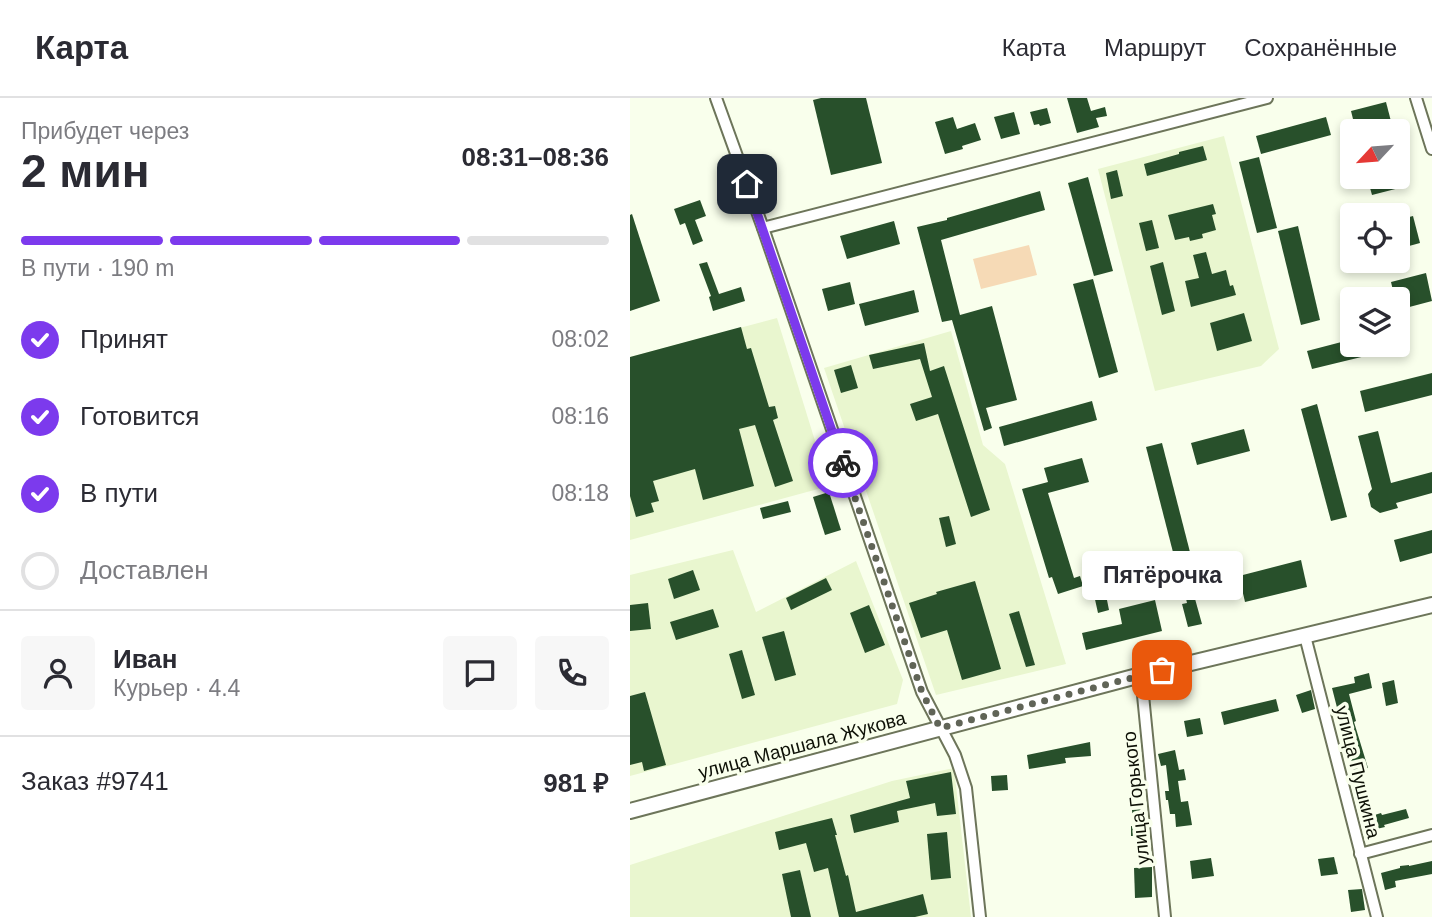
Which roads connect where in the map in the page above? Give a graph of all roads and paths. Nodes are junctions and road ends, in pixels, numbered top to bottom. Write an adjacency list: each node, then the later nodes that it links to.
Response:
1 (716, 98): 5 (street)
2 (1267, 98): 5 (street)
3 (1416, 98): 4 (street)
4 (1432, 146)
5 (763, 228): 9 (street)
6 (1432, 605): 7 (main road, улица Маршала Жукова)
7 (1305, 636): 8 (main road, улица Маршала Жукова); 12 (street, улица Пушкина)
8 (1141, 675): 9 (main road, улица Маршала Жукова); 14 (street, улица Горького)
9 (940, 728): 10 (main road, улица Маршала Жукова); 13 (street)
10 (630, 811)
11 (1432, 835): 12 (street)
12 (1360, 855): 15 (street, улица Пушкина)
13 (980, 917)
14 (1165, 917)
15 (1377, 917)

